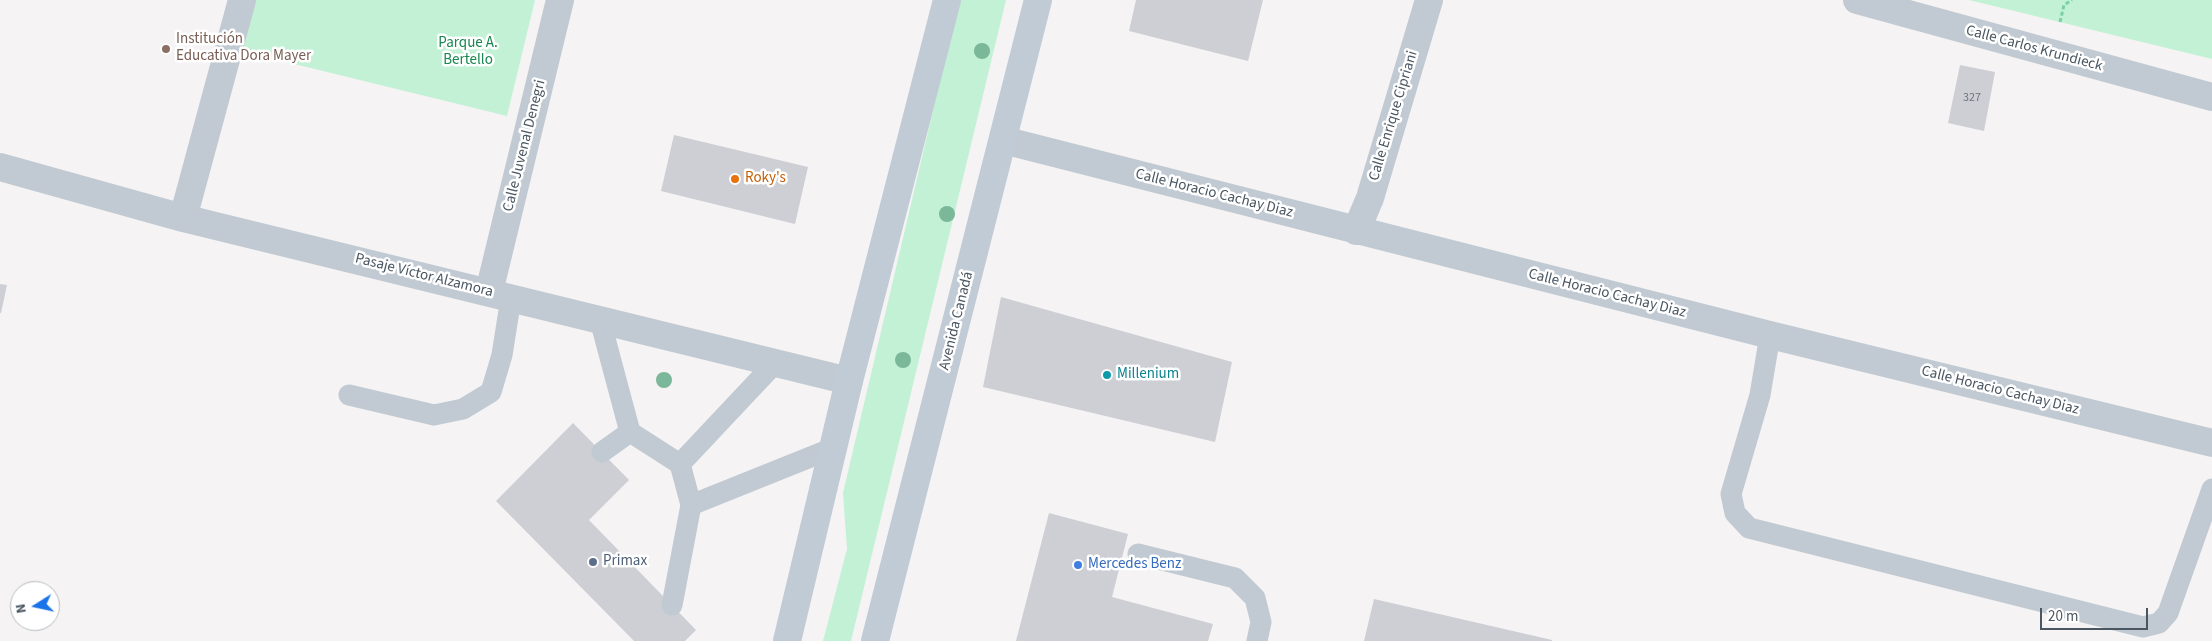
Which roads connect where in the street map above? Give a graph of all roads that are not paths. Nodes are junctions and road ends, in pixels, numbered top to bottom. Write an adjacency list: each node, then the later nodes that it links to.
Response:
1 (242, 0): 10 (street)
2 (560, 0): 12 (street, Calle Juvenal Denegri)
3 (946, 0): 16 (main road)
4 (1038, 0): 8 (main road, Avenida Canadá)
5 (1429, 0): 11 (street, Calle Enrique Cipriani)
6 (1857, 0): 7 (street, Calle Carlos Krundieck)
7 (2212, 97)
8 (1003, 140): 11 (street, Calle Horacio Cachay Diaz); 28 (main road, Avenida Canadá)
9 (0, 167): 10 (street, Pasaje Víctor Alzamora)
10 (183, 218): 12 (street, Pasaje Víctor Alzamora)
11 (1356, 231): 14 (street, Calle Horacio Cachay Diaz)
12 (500, 295): 13 (street, Pasaje Víctor Alzamora); 17 (lane)
13 (600, 320): 15 (street, Pasaje Víctor Alzamora); 18 (lane)
14 (1770, 335): 19 (street, Calle Horacio Cachay Diaz); 23 (lane)
15 (775, 363): 16 (street, Pasaje Víctor Alzamora); 22 (lane)
16 (849, 381): 20 (main road)
17 (348, 395)
18 (630, 432): 21 (lane); 22 (lane)
19 (2212, 444)
20 (833, 448): 24 (lane); 27 (main road)
21 (602, 452)
22 (680, 464): 24 (lane)
23 (2212, 489)
24 (691, 505): 26 (lane)
25 (1138, 554): 29 (lane)
26 (672, 605)
27 (787, 641)
28 (875, 641)
29 (1256, 641)

